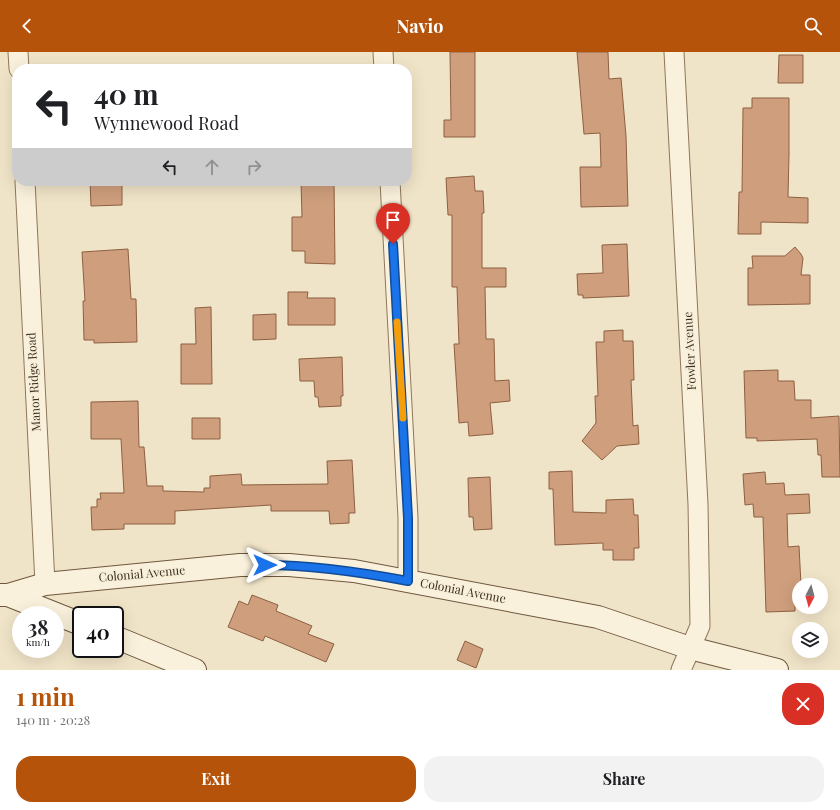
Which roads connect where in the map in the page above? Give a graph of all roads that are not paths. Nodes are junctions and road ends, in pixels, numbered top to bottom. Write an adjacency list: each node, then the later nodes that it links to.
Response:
1 (18, 52): 4 (street)
2 (383, 52): 5 (street)
3 (674, 52): 13 (street, Fowler Avenue)
4 (19, 64)
5 (384, 64)
6 (24, 186): 9 (street, Manor Ridge Road)
7 (390, 186): 8 (street)
8 (408, 581): 9 (street, Colonial Avenue); 13 (street, Colonial Avenue)
9 (44, 584): 10 (street, Colonial Avenue)
10 (4, 595): 11 (street)
11 (72, 621)
12 (124, 642): 14 (street)
13 (690, 648): 15 (street, Fowler Avenue); 16 (street, Colonial Avenue)
14 (195, 670)
15 (681, 670)
16 (777, 670)

